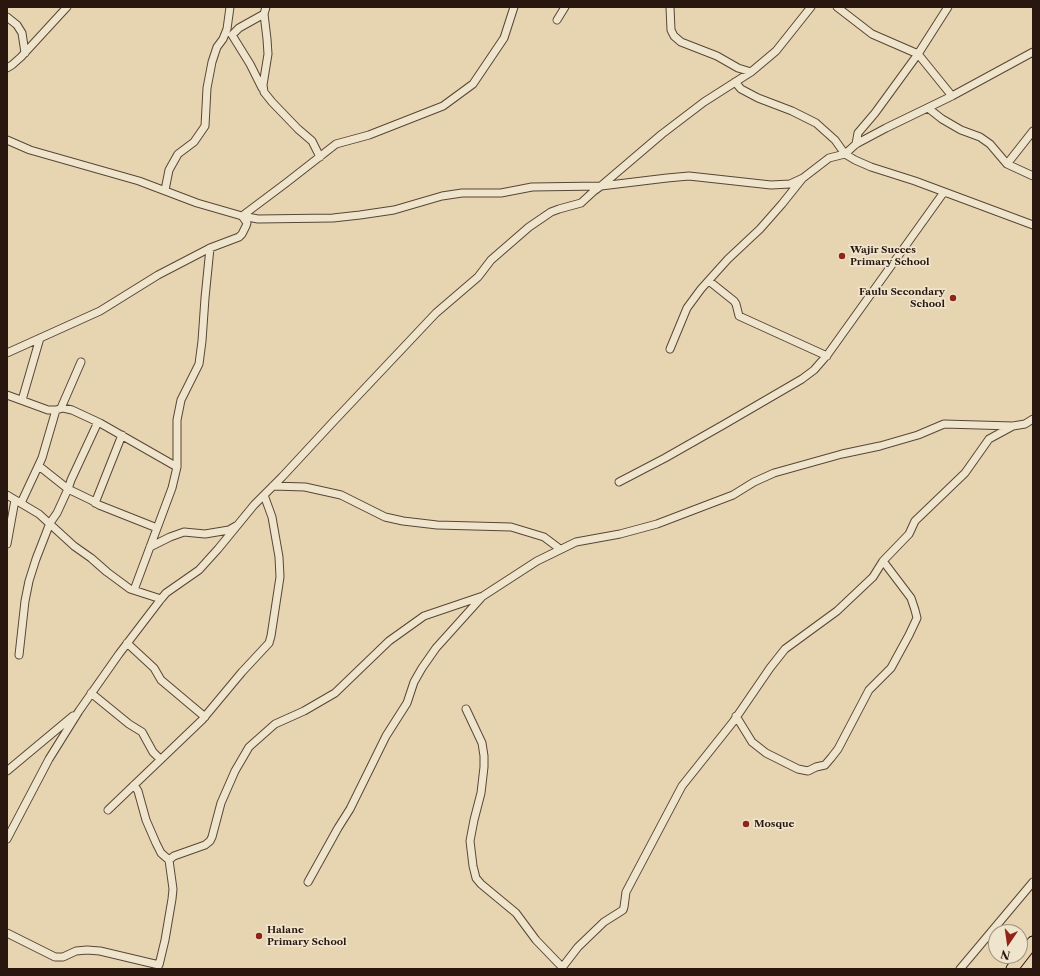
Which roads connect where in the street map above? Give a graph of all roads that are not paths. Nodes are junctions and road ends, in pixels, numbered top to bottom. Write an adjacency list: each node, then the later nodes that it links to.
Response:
1 (67, 7): 15 (street)
2 (230, 7): 13 (street)
3 (514, 7): 27 (street)
4 (565, 7): 11 (street)
5 (670, 7): 18 (street)
6 (811, 7): 18 (street)
7 (837, 7): 16 (street)
8 (948, 7): 16 (street)
9 (265, 10): 12 (street); 20 (street)
10 (7, 17): 15 (street)
11 (557, 20)
12 (232, 35): 13 (street); 20 (street)
13 (223, 40): 32 (street)
14 (1033, 52): 21 (street)
15 (25, 53): 17 (street)
16 (918, 54): 21 (street); 25 (street)
17 (7, 68)
18 (751, 72): 19 (street)
19 (735, 82): 26 (street); 31 (street)
20 (264, 92): 27 (street)
21 (952, 96): 22 (street)
22 (928, 108): 25 (street); 28 (street)
23 (1033, 131): 28 (street)
24 (7, 140): 32 (street)
25 (856, 144): 26 (street)
26 (845, 154): 30 (street); 33 (street)
27 (320, 157): 34 (street)
28 (1008, 164): 29 (street)
29 (1033, 176)
30 (803, 178): 31 (street); 37 (street)
31 (601, 186): 34 (street); 53 (street)
32 (165, 190): 34 (street)
33 (944, 192): 35 (street); 41 (street)
34 (242, 216): 36 (street)
35 (1033, 225)
36 (210, 248): 38 (street); 51 (street)
37 (709, 281): 39 (street); 41 (street)
38 (40, 338): 40 (street); 44 (street)
39 (670, 349)
40 (7, 353)
41 (827, 356): 52 (street)
42 (81, 362): 45 (street)
43 (7, 395): 44 (street)
44 (22, 400): 45 (street)
45 (59, 409): 47 (street); 50 (street)
46 (1033, 420): 48 (street)
47 (98, 422): 49 (street); 54 (street)
48 (1013, 426): 64 (street); 65 (street)
49 (122, 435): 51 (street); 58 (street)
50 (38, 466): 54 (street); 57 (street)
51 (177, 467): 61 (street)
52 (619, 482)
53 (273, 486): 56 (street); 64 (street)
54 (68, 489): 58 (street); 60 (street)
55 (7, 495): 57 (street)
56 (264, 495): 59 (street); 75 (street)
57 (18, 502): 60 (street); 62 (street)
58 (95, 503): 61 (street)
59 (241, 522): 63 (street); 68 (street)
60 (50, 523): 66 (street); 70 (street)
61 (157, 528): 63 (street)
62 (7, 544)
63 (150, 547): 66 (street)
64 (560, 549): 67 (street)
65 (883, 561): 74 (street); 74 (street)
66 (134, 590): 68 (street)
67 (483, 596): 81 (street); 82 (street)
68 (161, 599): 69 (street)
69 (127, 644): 71 (street); 75 (street)
70 (19, 655)
71 (91, 693): 73 (street); 76 (street)
72 (466, 709): 86 (street)
73 (79, 711): 77 (street); 80 (street)
74 (736, 716): 86 (street)
75 (205, 717): 76 (street)
76 (160, 759): 78 (street)
77 (7, 772)
78 (134, 785): 79 (street); 81 (street)
79 (108, 810)
80 (7, 839)
81 (169, 860): 84 (street)
82 (308, 882)
83 (1033, 882): 87 (street)
84 (7, 933)
85 (1033, 942): 88 (highway)
86 (562, 968)
87 (960, 969)
88 (1012, 969)

